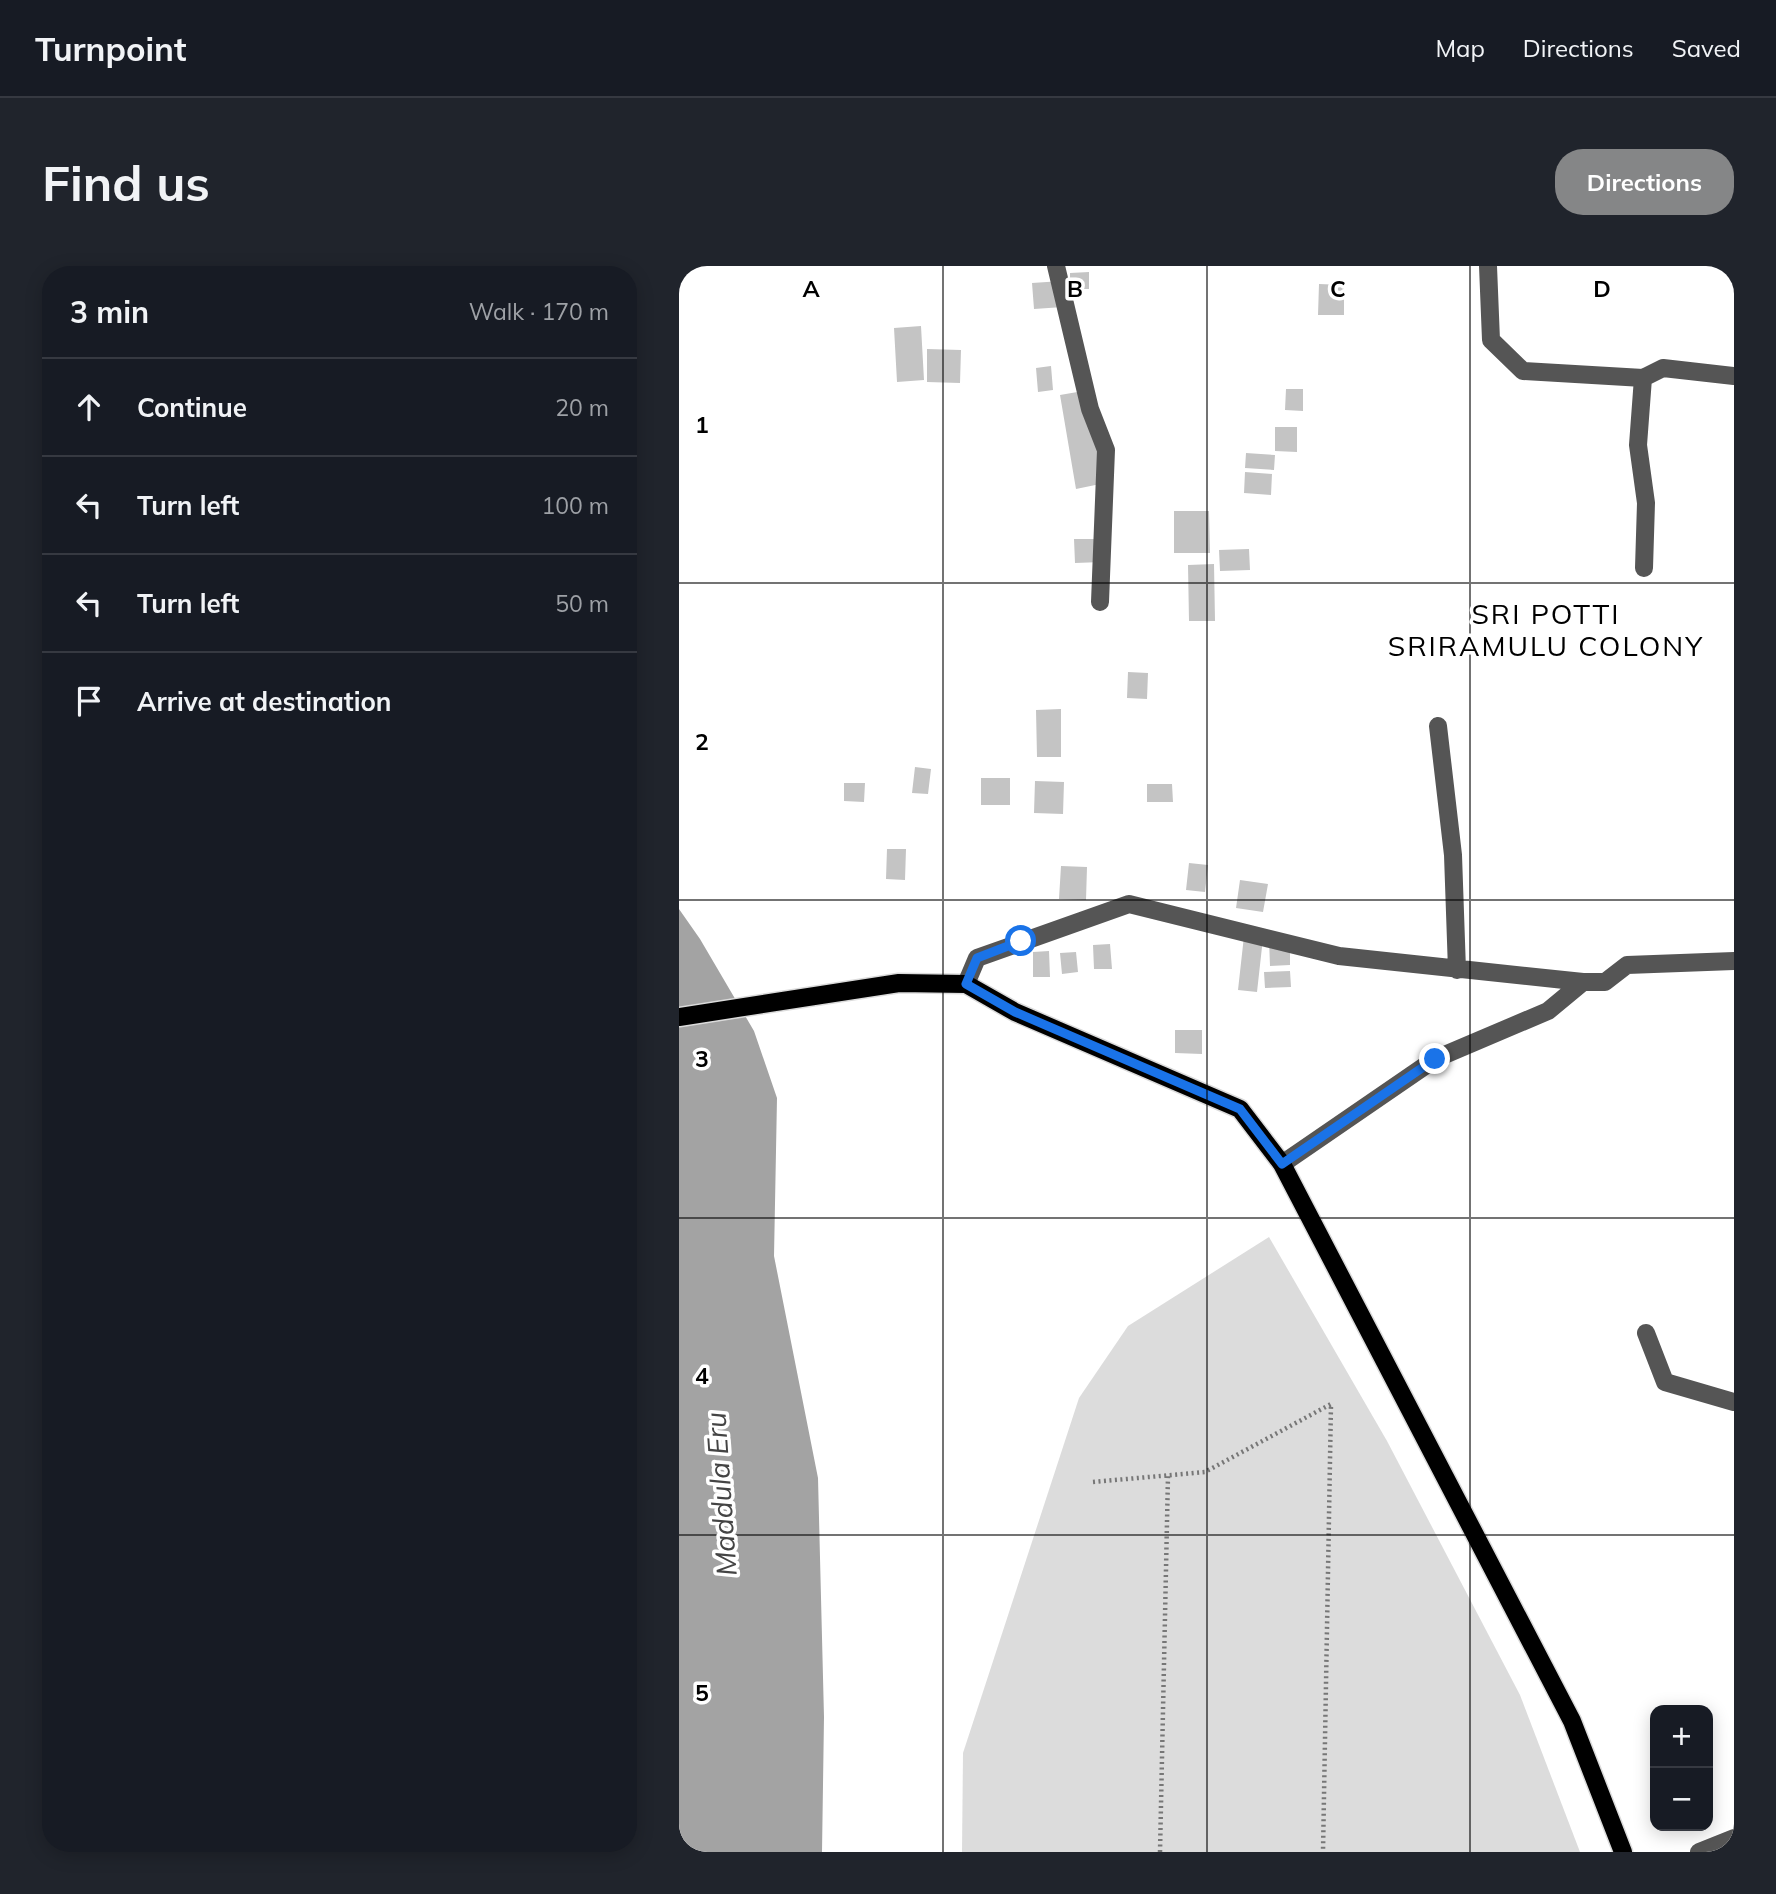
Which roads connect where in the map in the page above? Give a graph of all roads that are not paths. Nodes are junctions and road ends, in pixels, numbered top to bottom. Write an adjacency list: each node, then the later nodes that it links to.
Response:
1 (1056, 266): 6 (street)
2 (1488, 266): 4 (street)
3 (1734, 376): 4 (street)
4 (1643, 378): 5 (street)
5 (1644, 568)
6 (1100, 602)
7 (1438, 726): 9 (street)
8 (1734, 961): 10 (street)
9 (1457, 970): 10 (street); 11 (street)
10 (1583, 982): 13 (street)
11 (966, 984): 12 (main road); 13 (main road)
12 (679, 1017)
13 (1282, 1164): 17 (main road)
14 (1646, 1333): 15 (street)
15 (1734, 1402)
16 (1734, 1838): 18 (street)
17 (1623, 1852)
18 (1699, 1852)

